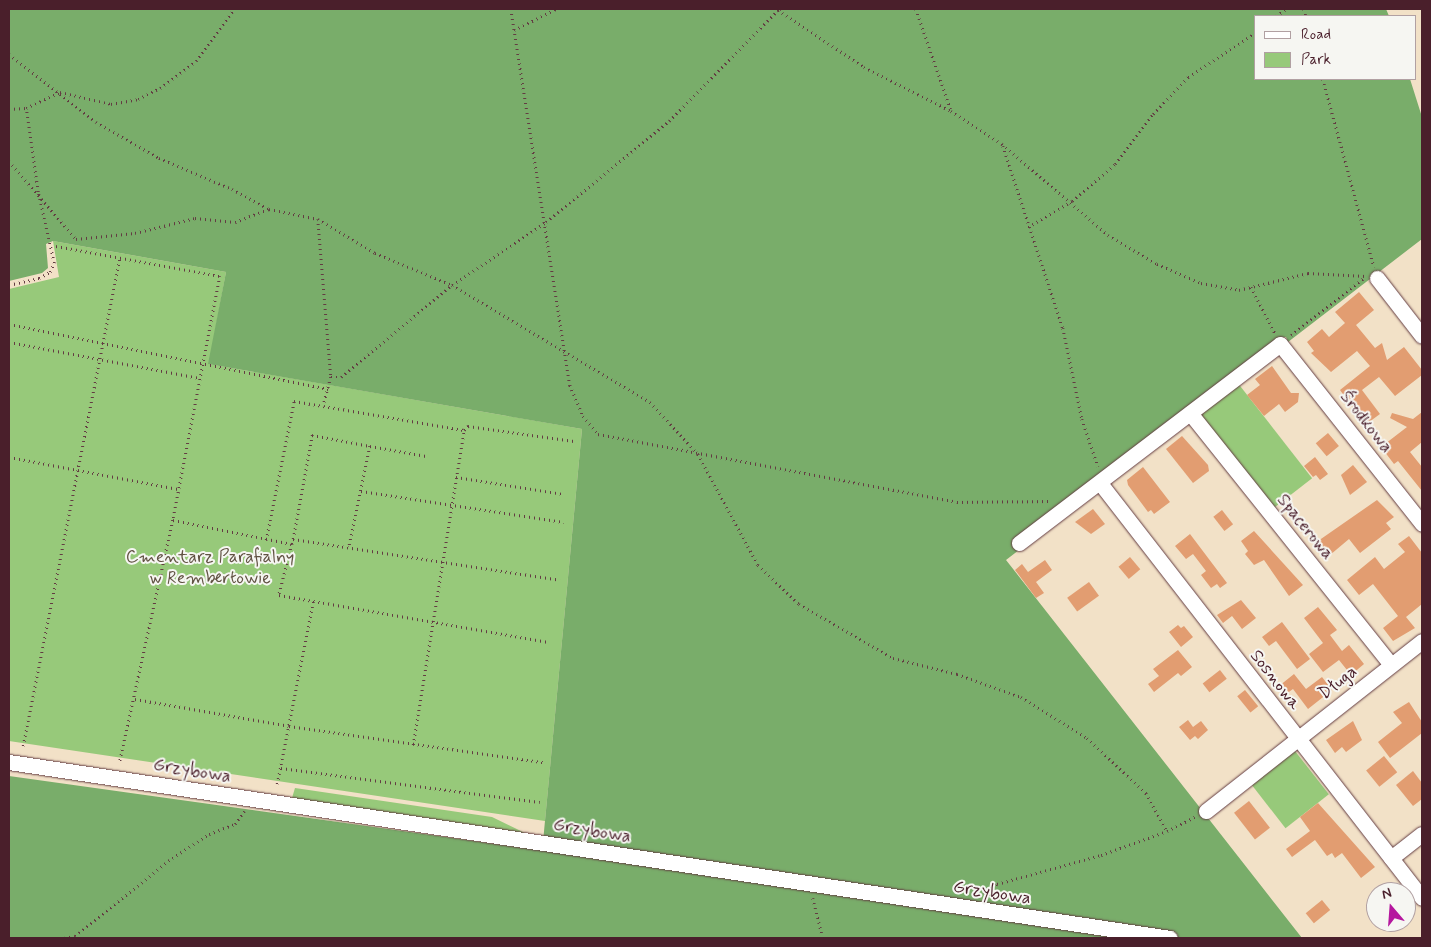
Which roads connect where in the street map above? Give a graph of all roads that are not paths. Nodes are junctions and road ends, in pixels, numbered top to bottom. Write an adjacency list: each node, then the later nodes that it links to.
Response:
1 (1371, 277): 2 (street)
2 (1422, 336)
3 (1190, 413): 4 (street); 5 (street, Środkowa); 8 (street, Spacerowa)
4 (1100, 483): 6 (street); 9 (street, Sosnowa)
5 (1422, 524)
6 (1019, 543)
7 (1422, 641): 8 (street, Długa)
8 (1391, 665): 9 (street, Długa)
9 (1297, 739): 11 (street, Długa); 13 (street, Sosnowa)
10 (9, 762): 15 (street, Grzybowa)
11 (1206, 812)
12 (1422, 834): 13 (street)
13 (1391, 858): 14 (street, Sosnowa)
14 (1422, 898)
15 (1170, 938)

